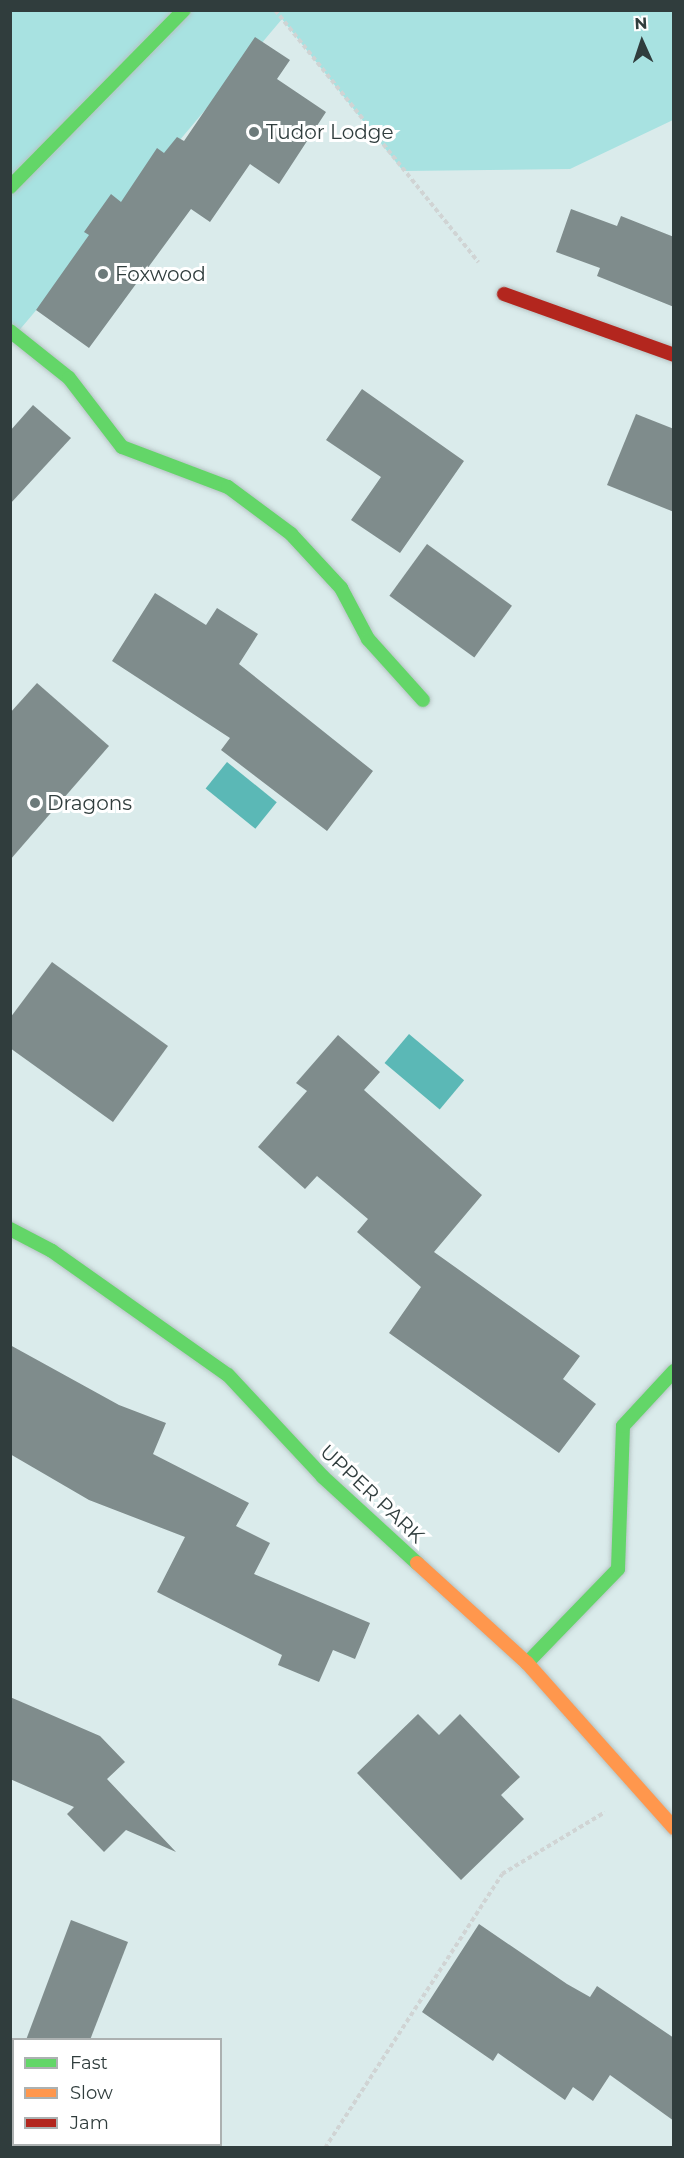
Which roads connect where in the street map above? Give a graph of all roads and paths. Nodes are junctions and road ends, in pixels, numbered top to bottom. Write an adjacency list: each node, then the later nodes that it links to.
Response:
1 (184, 10): 3 (street)
2 (275, 10): 4 (path)
3 (10, 187)
4 (504, 294): 6 (street)
5 (10, 331): 7 (street)
6 (674, 355)
7 (423, 700)
8 (10, 1229): 10 (street, UPPER PARK)
9 (674, 1371): 10 (street)
10 (527, 1663): 11 (street, UPPER PARK)
11 (639, 1792): 12 (street, UPPER PARK); 13 (path)
12 (674, 1828)
13 (325, 2148)

